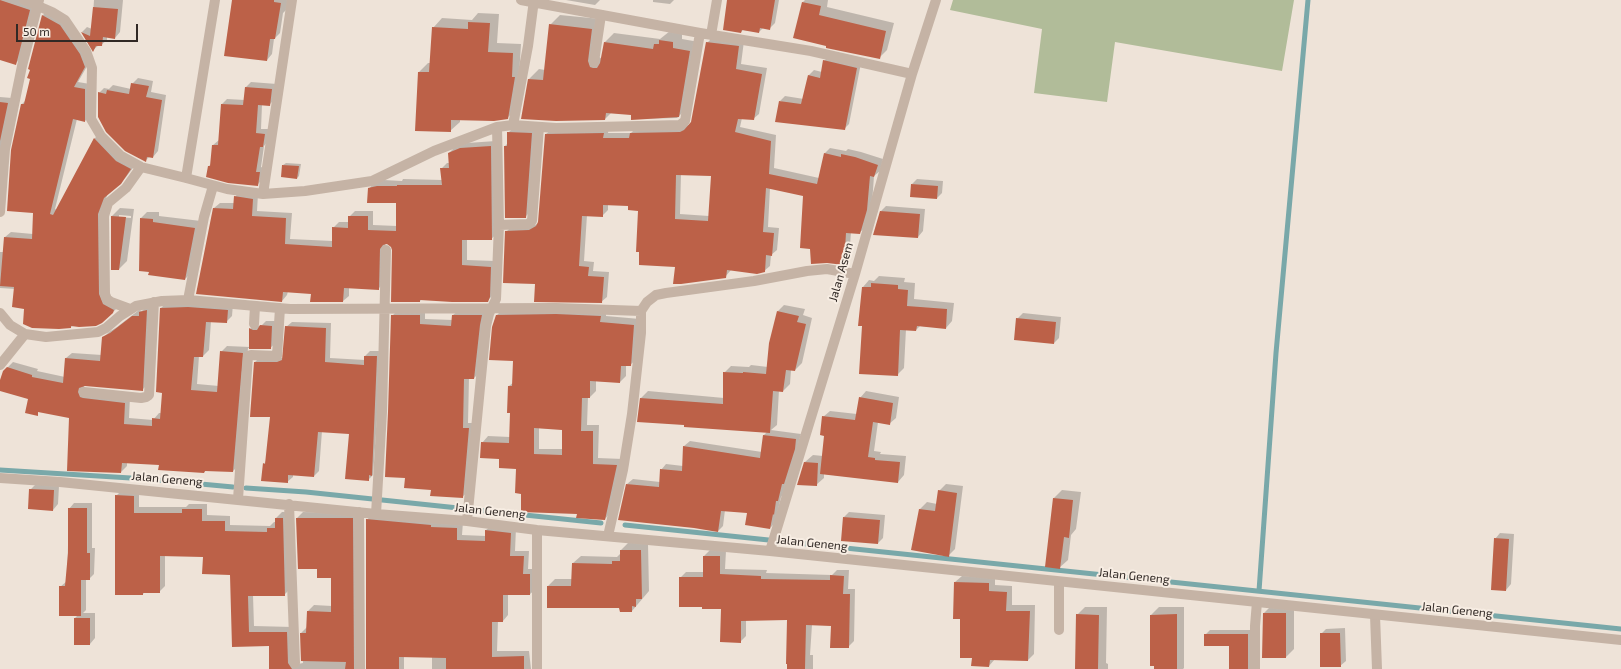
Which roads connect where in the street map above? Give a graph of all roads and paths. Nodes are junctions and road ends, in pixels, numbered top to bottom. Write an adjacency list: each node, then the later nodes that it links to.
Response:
1 (24, 0): 8 (street)
2 (215, 0): 19 (street)
3 (292, 0): 21 (street)
4 (522, 0): 7 (street)
5 (717, 0): 11 (street)
6 (936, 0): 13 (street, Jalan Asem)
7 (534, 1): 9 (street); 14 (street)
8 (39, 2): 17 (street); 18 (street)
9 (601, 15): 10 (street); 12 (street)
10 (700, 33): 11 (street); 16 (street)
11 (711, 35): 13 (street)
12 (594, 62)
13 (912, 74): 25 (street, Jalan Asem)
14 (514, 125): 15 (street); 16 (street)
15 (497, 127): 21 (street); 23 (street)
16 (539, 127): 23 (street)
17 (3, 149): 22 (street)
18 (142, 167): 19 (street); 32 (street)
19 (186, 178): 20 (street)
20 (213, 186): 21 (street); 26 (street)
21 (263, 194)
22 (0, 212)
23 (499, 224): 31 (street)
24 (386, 250): 30 (street)
25 (854, 274): 33 (street); 49 (street, Jalan Asem)
26 (188, 300): 27 (street); 28 (street)
27 (154, 302): 32 (street); 40 (street)
28 (255, 306): 29 (street); 35 (street)
29 (280, 308): 30 (street); 37 (street)
30 (384, 308): 31 (street); 44 (street)
31 (491, 308): 33 (street); 46 (street)
32 (130, 309): 36 (street)
33 (641, 311): 48 (street)
34 (0, 313): 36 (street)
35 (254, 324)
36 (25, 334): 39 (street)
37 (277, 356): 38 (street); 42 (street)
38 (288, 357)
39 (0, 365)
40 (84, 392)
41 (0, 478): 42 (street, Jalan Geneng)
42 (238, 499): 43 (street, Jalan Geneng)
43 (289, 504): 45 (street, Jalan Geneng); 55 (street)
44 (376, 509): 45 (street, Jalan Geneng); 46 (street, Jalan Geneng)
45 (359, 512): 56 (street)
46 (468, 517): 47 (street, Jalan Geneng)
47 (537, 530): 48 (street, Jalan Geneng); 57 (street)
48 (608, 536): 49 (street, Jalan Geneng)
49 (770, 551): 50 (street, Jalan Geneng)
50 (1059, 582): 51 (street, Jalan Geneng); 53 (street)
51 (1257, 602): 52 (street, Jalan Geneng); 58 (street)
52 (1374, 615): 54 (street, Jalan Geneng); 59 (street)
53 (1059, 630)
54 (1621, 640)
55 (295, 663)
56 (360, 669)
57 (537, 669)
58 (1255, 669)
59 (1377, 669)

